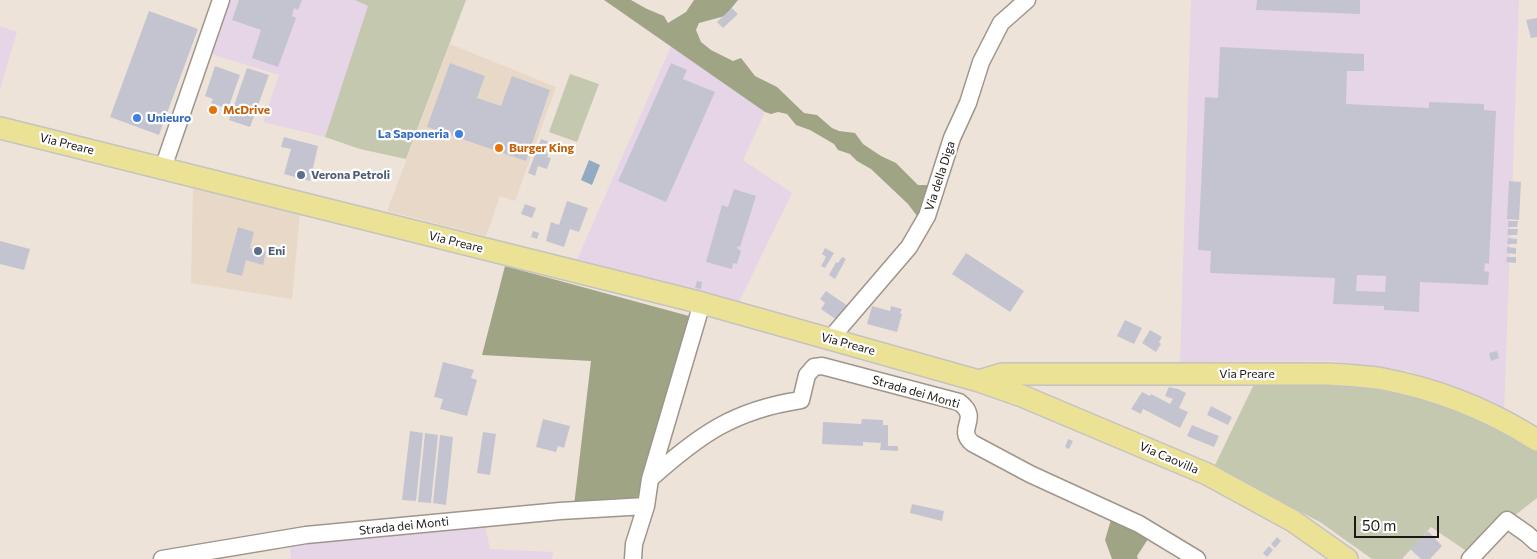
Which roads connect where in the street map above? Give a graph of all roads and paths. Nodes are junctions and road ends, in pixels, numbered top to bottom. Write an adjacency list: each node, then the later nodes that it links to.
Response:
1 (221, 0): 4 (street)
2 (1027, 0): 6 (street, Via della Diga)
3 (0, 128): 4 (main road, Via Preare)
4 (162, 168): 5 (main road, Via Preare)
5 (702, 303): 6 (main road, Via Preare); 9 (street)
6 (830, 339): 7 (main road, Via Preare)
7 (979, 381): 8 (main road, Via Preare); 15 (main road, Via Caovilla)
8 (1537, 440)
9 (650, 479): 10 (street); 14 (street, Strada dei Monti)
10 (646, 506): 12 (street, Strada dei Monti); 13 (street)
11 (1537, 543): 16 (street)
12 (162, 559)
13 (633, 559)
14 (1197, 559)
15 (1347, 559)
16 (1470, 559)

